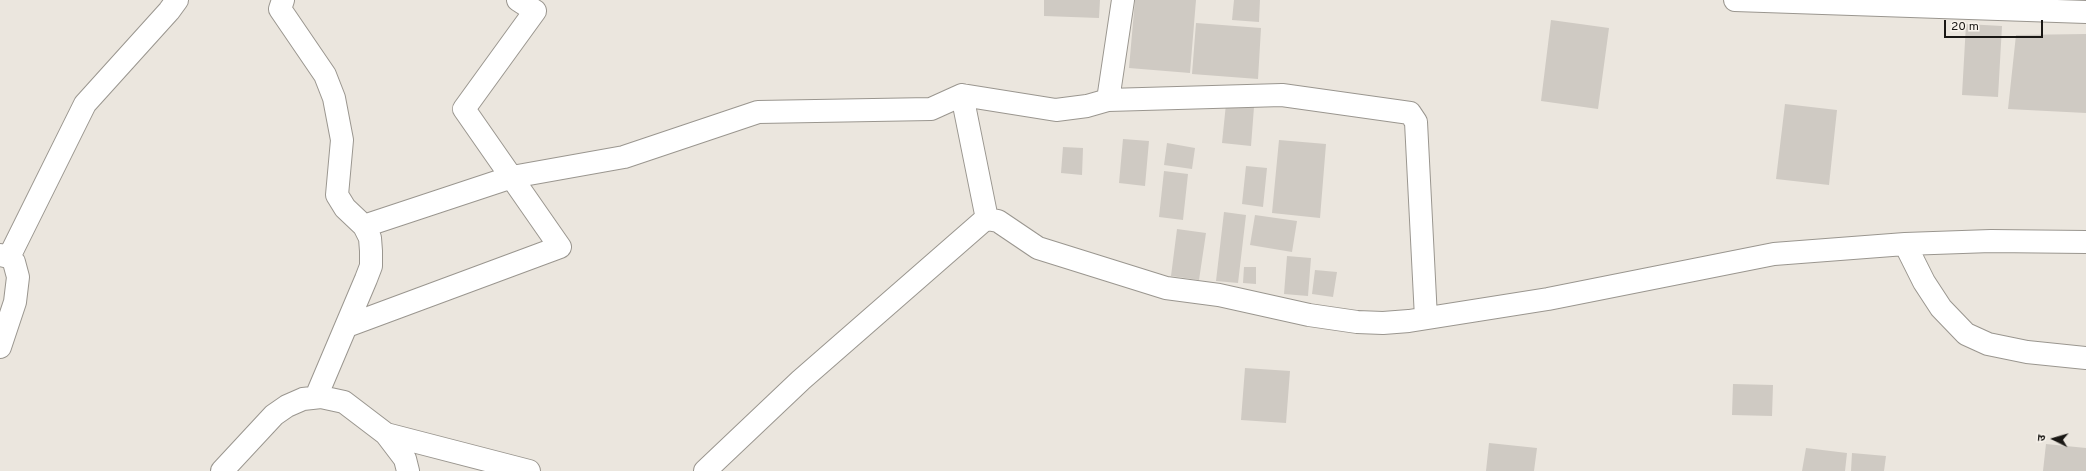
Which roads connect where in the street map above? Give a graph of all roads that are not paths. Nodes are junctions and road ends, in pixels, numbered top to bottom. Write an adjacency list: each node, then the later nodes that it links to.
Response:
1 (177, 0): 14 (street)
2 (283, 0): 11 (street)
3 (518, 0): 9 (street)
4 (1123, 0): 8 (street)
5 (1735, 0): 6 (street)
6 (2086, 12)
7 (962, 95): 8 (street); 9 (street); 10 (street)
8 (1108, 100): 15 (street)
9 (512, 177): 11 (street); 16 (street)
10 (987, 220): 15 (street); 24 (street)
11 (364, 226): 16 (street)
12 (2086, 242): 13 (street)
13 (1905, 244): 15 (street); 18 (street)
14 (4, 256): 17 (street)
15 (1426, 318)
16 (347, 326): 19 (street)
17 (0, 348)
18 (2086, 358)
19 (316, 397): 20 (street); 21 (street)
20 (386, 434): 22 (street); 23 (street)
21 (222, 471)
22 (408, 471)
23 (529, 471)
24 (705, 471)

